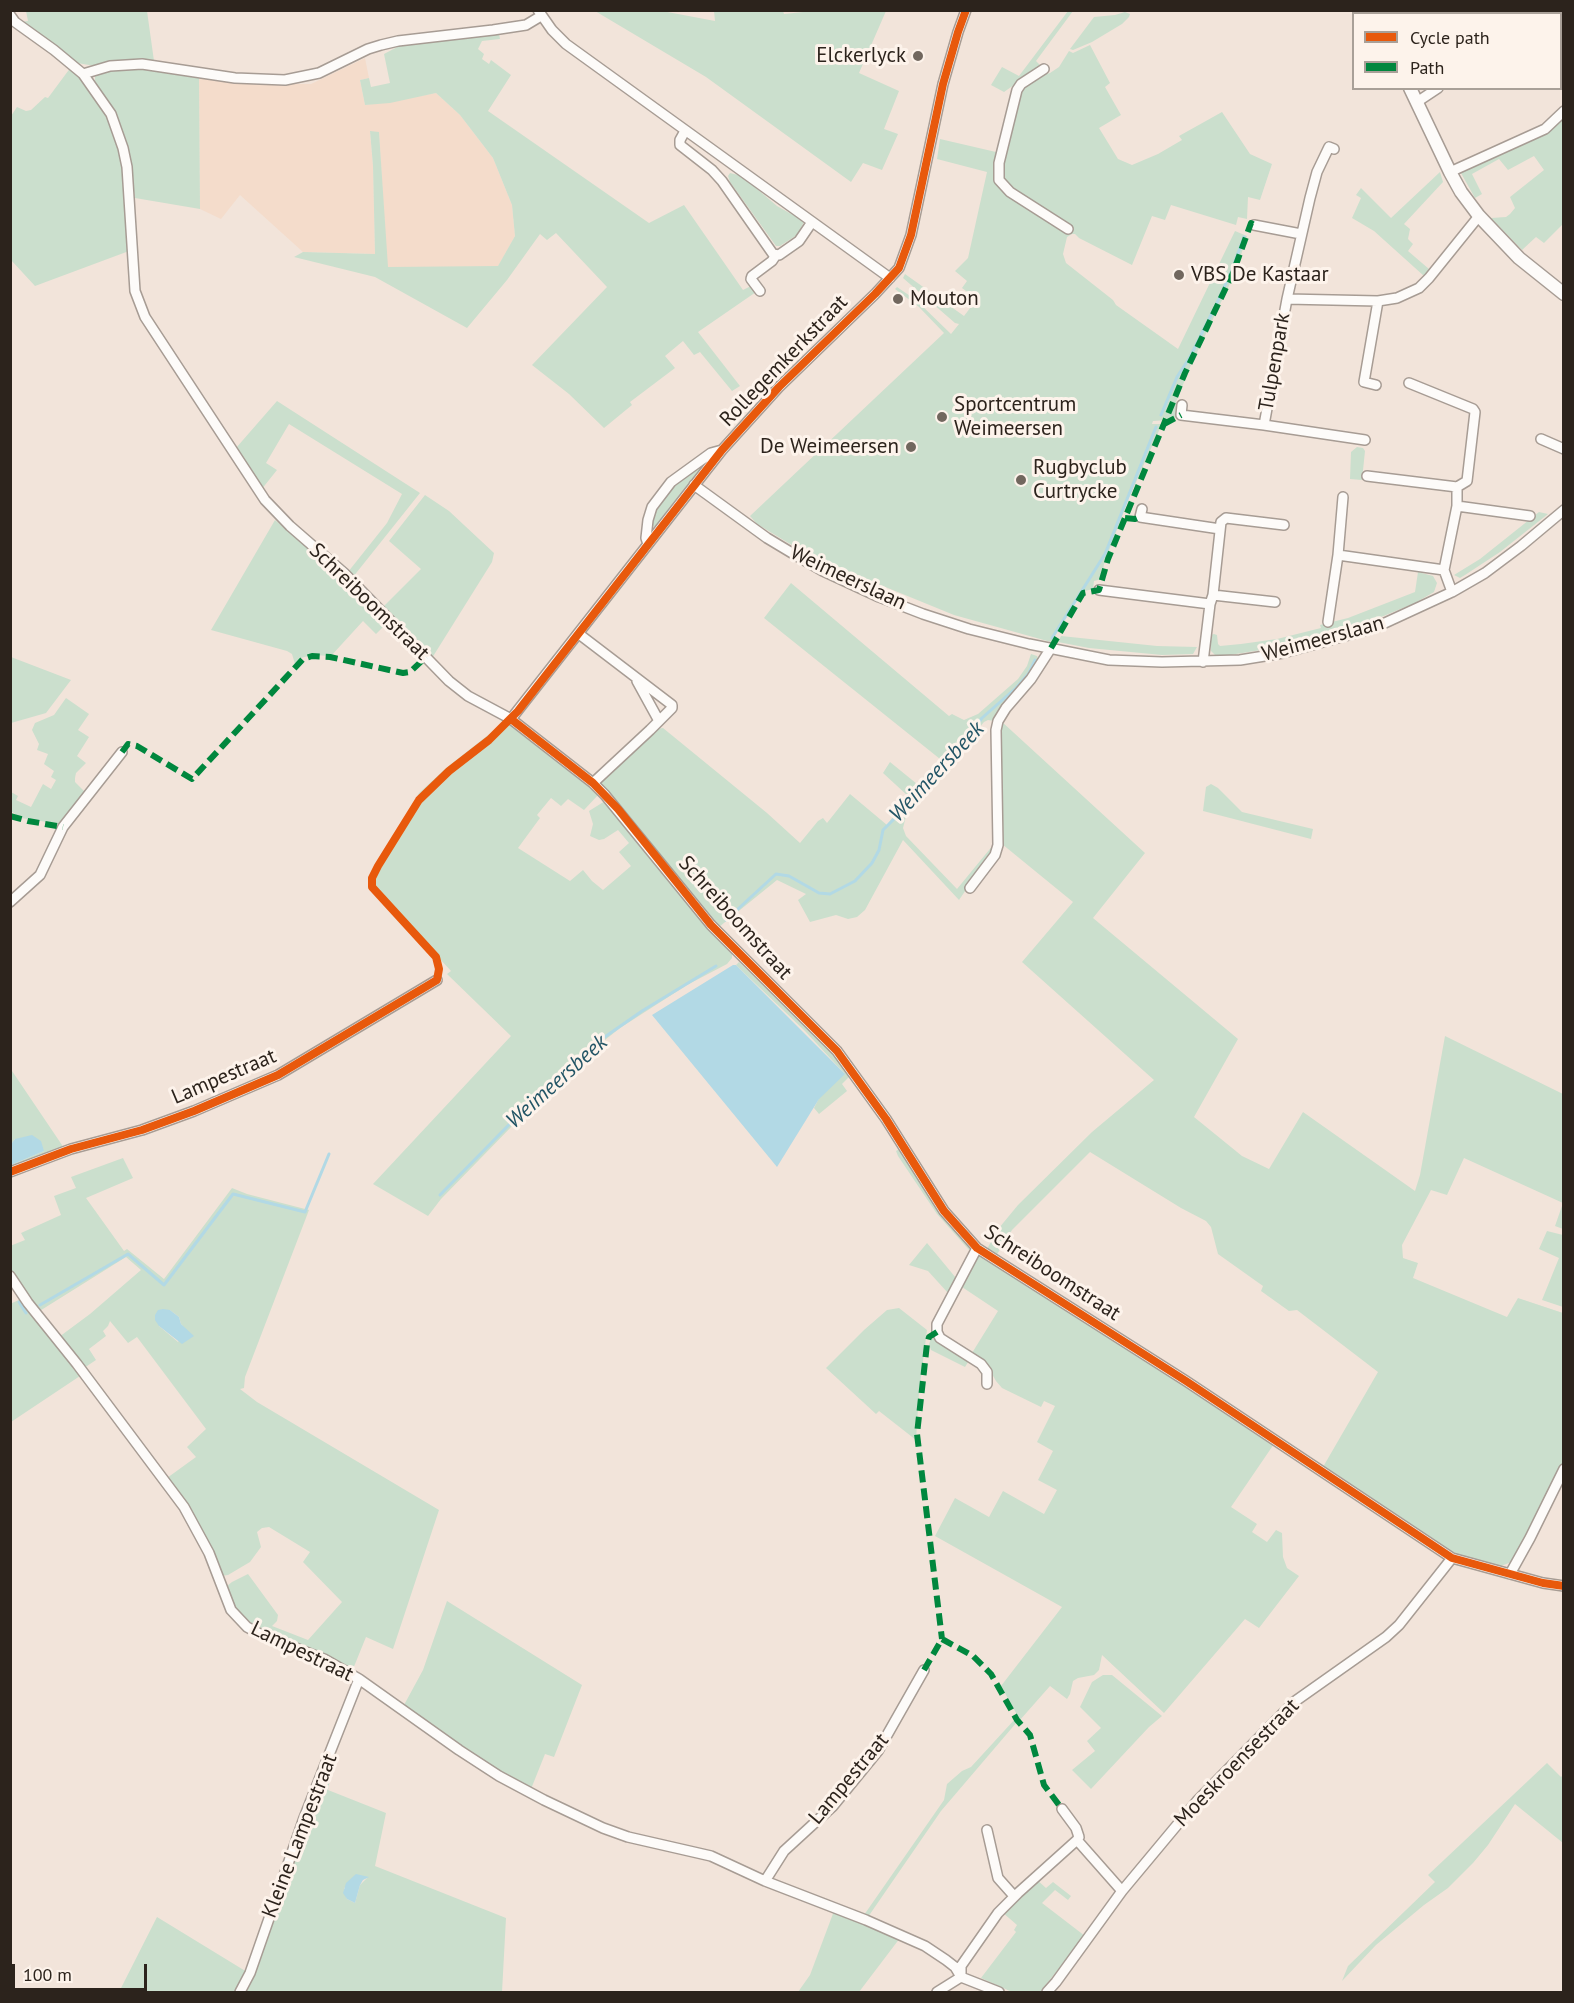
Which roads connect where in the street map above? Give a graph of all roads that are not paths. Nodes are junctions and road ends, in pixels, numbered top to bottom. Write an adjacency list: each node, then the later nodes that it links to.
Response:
1 (966, 10): 21 (street, Rollegemkerkstraat)
2 (539, 13): 5 (street); 10 (street)
3 (10, 15): 5 (street, Schreiboomstraat)
4 (1044, 69): 18 (street)
5 (83, 74): 56 (street, Schreiboomstraat)
6 (1411, 90): 8 (street)
7 (1435, 90): 8 (street)
8 (1417, 102): 14 (street)
9 (1563, 111): 14 (street)
10 (685, 131): 12 (street); 13 (street)
11 (1334, 149): 19 (street, Tulpenpark)
12 (722, 157): 13 (street); 16 (street)
13 (712, 170): 20 (street)
14 (1450, 172): 15 (street)
15 (1479, 216): 23 (street); 25 (street, Tulpenpark)
16 (812, 222): 20 (street); 21 (street)
17 (1254, 225): 19 (street)
18 (1068, 229)
19 (1301, 234): 24 (street, Tulpenpark)
20 (776, 255): 22 (street)
21 (890, 278): 33 (street, Rollegemkerkstraat)
22 (760, 291)
23 (1563, 294)
24 (1287, 299): 25 (street, Tulpenpark); 29 (street, Tulpenpark)
25 (1378, 301): 27 (street)
26 (1409, 383): 36 (street)
27 (1376, 385)
28 (1182, 405): 29 (street, Tulpenpark)
29 (1264, 425): 31 (street, Tulpenpark)
30 (1541, 439): 32 (street)
31 (1365, 440)
32 (1563, 449)
33 (722, 450): 35 (street, Rollegemkerkstraat); 44 (street, Rollegemkerkstraat)
34 (1366, 476): 36 (street)
35 (694, 485): 44 (street, Rollegemkerkstraat); 53 (street, Weimeerslaan)
36 (1458, 487): 38 (street)
37 (1343, 497): 45 (street)
38 (1456, 506): 41 (street); 46 (street)
39 (1142, 509): 43 (street)
40 (1563, 510): 48 (street, Weimeerslaan)
41 (1530, 516)
42 (1284, 525): 43 (street)
43 (1220, 529): 49 (street)
44 (648, 544): 52 (street, Rollegemkerkstraat)
45 (1338, 555): 46 (street); 51 (street)
46 (1444, 570): 48 (street)
47 (1099, 590): 49 (street)
48 (1452, 592): 54 (street, Weimeerslaan)
49 (1212, 600): 50 (street); 54 (street)
50 (1275, 602)
51 (1328, 622)
52 (579, 634): 55 (street); 56 (street, Rollegemkerkstraat)
53 (1052, 648): 54 (street, Weimeerslaan); 60 (street)
54 (1203, 662)
55 (635, 676): 57 (street); 57 (street)
56 (511, 719): 59 (street, Schreiboomstraat)
57 (659, 721): 59 (street)
58 (122, 752): 61 (street)
59 (593, 783): 64 (street, Schreiboomstraat)
60 (970, 888)
61 (10, 902)
62 (437, 980): 63 (street, Lampestraat)
63 (10, 1172)
64 (977, 1248): 66 (street, Schreiboomstraat); 68 (street, Schreiboomstraat)
65 (10, 1276): 72 (street, Lampestraat)
66 (987, 1384)
67 (1563, 1469): 69 (street)
68 (1452, 1558): 69 (street, Schreiboomstraat); 77 (street, Moeskroensestraat)
69 (1510, 1574): 70 (street, Schreiboomstraat)
70 (1563, 1586)
71 (924, 1670): 76 (street, Lampestraat)
72 (359, 1679): 76 (street, Lampestraat); 80 (street, Kleine Lampestraat)
73 (1062, 1809): 75 (street)
74 (987, 1830): 78 (street)
75 (1077, 1840): 77 (street); 78 (street)
76 (765, 1881): 79 (street, Lampestraat)
77 (1122, 1891): 83 (street, Moeskroensestraat)
78 (1014, 1896): 79 (street)
79 (961, 1977): 81 (street); 82 (street)
80 (240, 1992)
81 (937, 1992)
82 (999, 1992)
83 (1047, 1992)

